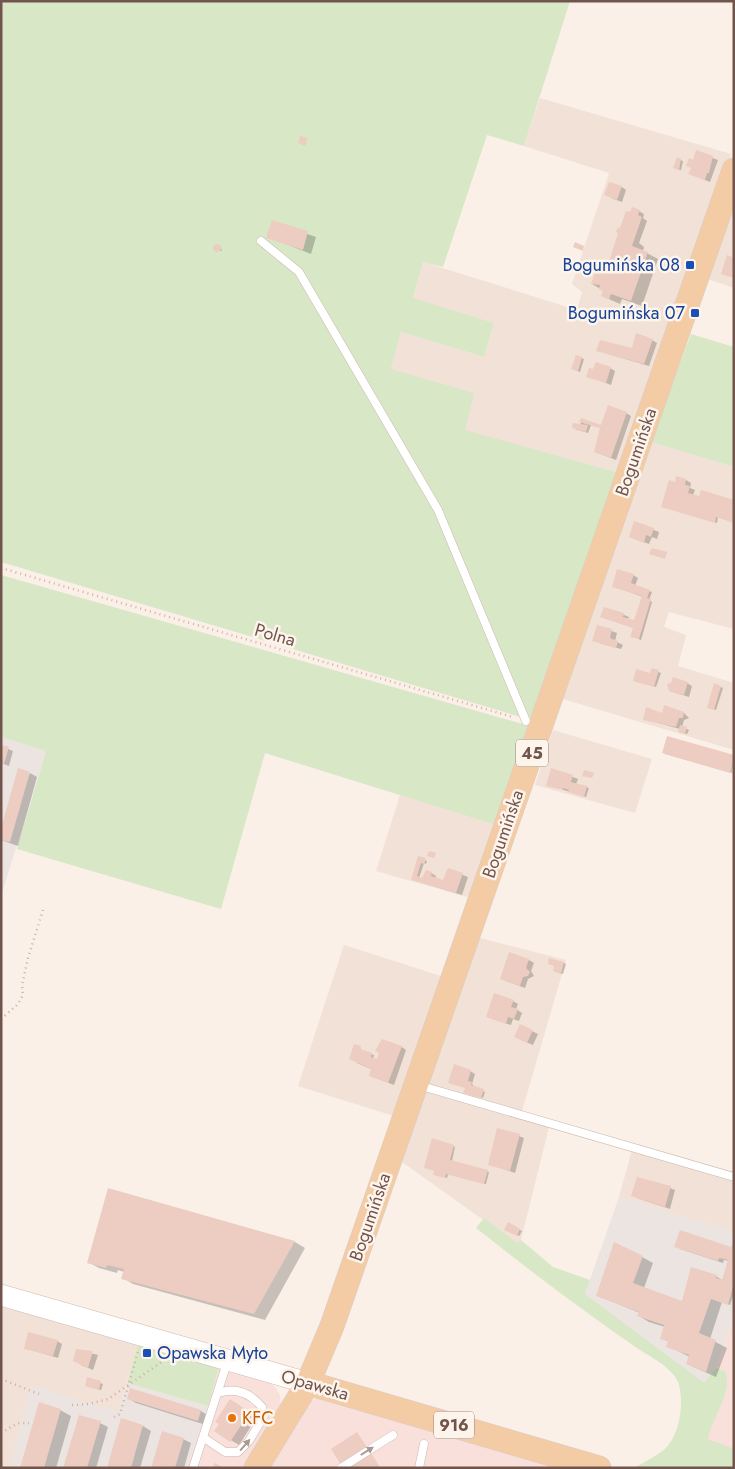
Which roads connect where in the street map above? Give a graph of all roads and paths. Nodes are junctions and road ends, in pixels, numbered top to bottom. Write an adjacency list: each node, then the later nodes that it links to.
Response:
1 (734, 170): 7 (main road, Bogumińska / 45)
2 (261, 241): 4 (lane)
3 (1, 568): 4 (path, Polna)
4 (526, 721)
5 (43, 910): 6 (path)
6 (1, 1019)
7 (416, 1085): 8 (lane); 15 (main road, Bogumińska / 45)
8 (734, 1177)
9 (1, 1294): 10 (main road, Opawska)
10 (143, 1336): 11 (main road, Opawska); 14 (path)
11 (184, 1348): 12 (main road, Opawska); 14 (path)
12 (228, 1360): 15 (main road, Opawska); 16 (lane)
13 (1, 1379): 17 (path)
14 (129, 1383): 18 (path); 19 (path)
15 (308, 1383): 26 (main road, 45); 29 (main road, Opawska / 916)
16 (218, 1393): 23 (lane); 23 (lane, one-way to 16)
17 (39, 1394)
18 (72, 1405)
19 (114, 1417)
20 (29, 1423): 21 (path)
21 (1, 1433)
22 (393, 1435): 27 (lane, one-way to 22)
23 (204, 1438): 25 (lane)
24 (424, 1444): 28 (lane)
25 (193, 1468)
26 (256, 1468)
27 (341, 1468)
28 (419, 1468)
29 (599, 1468)

